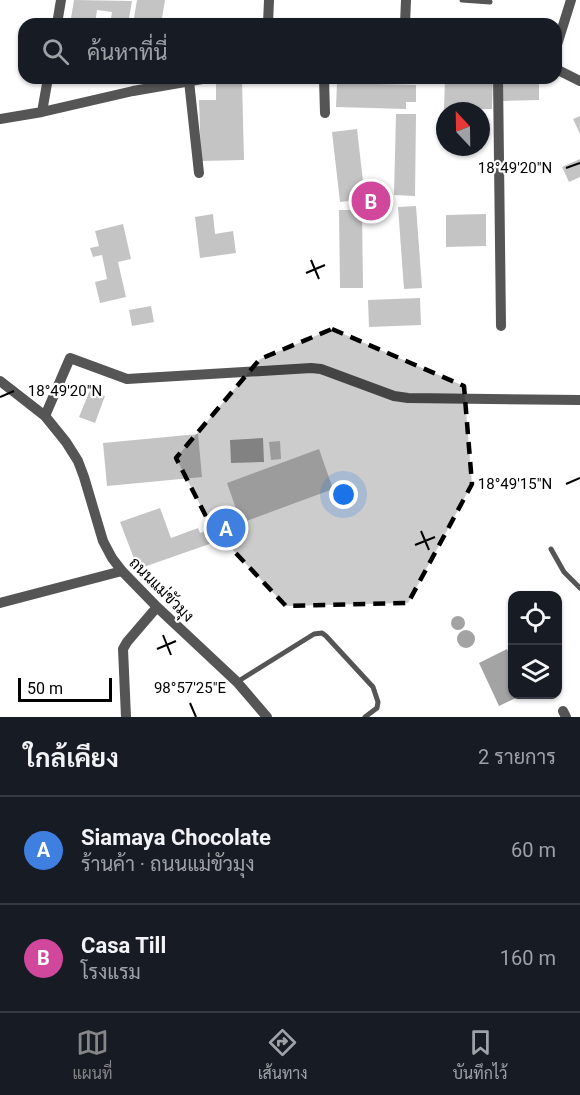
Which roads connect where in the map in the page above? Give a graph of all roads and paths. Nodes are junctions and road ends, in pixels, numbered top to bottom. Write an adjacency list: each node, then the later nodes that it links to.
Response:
1 (61, 0): 7 (street)
2 (269, 0): 8 (street)
3 (406, 0): 9 (street)
4 (462, 0): 6 (lane)
5 (571, 0): 10 (street)
6 (490, 2)
7 (58, 18)
8 (268, 18)
9 (405, 18)
10 (562, 29)
11 (562, 72): 12 (street)
12 (580, 81)
13 (47, 84): 18 (street)
14 (172, 84): 18 (street)
15 (189, 84): 21 (street)
16 (324, 84): 19 (street)
17 (498, 84): 22 (street)
18 (42, 112): 20 (street)
19 (325, 113)
20 (0, 119)
21 (199, 173)
22 (501, 326)
23 (0, 381): 25 (street, ถนนแม่ขัวมุง)
24 (580, 400): 25 (street)
25 (45, 416): 27 (street, ถนนแม่ขัวมุง)
26 (551, 549): 28 (lane)
27 (123, 571): 29 (street); 30 (street, ถนนแม่ขัวมุง)
28 (580, 588)
29 (0, 603)
30 (157, 607): 31 (street, ถนนแม่ขัวมุง); 32 (street)
31 (237, 682): 33 (street, ถนนแม่ขัวมุง); 34 (lane)
32 (126, 717)
33 (267, 717)
34 (365, 717)

